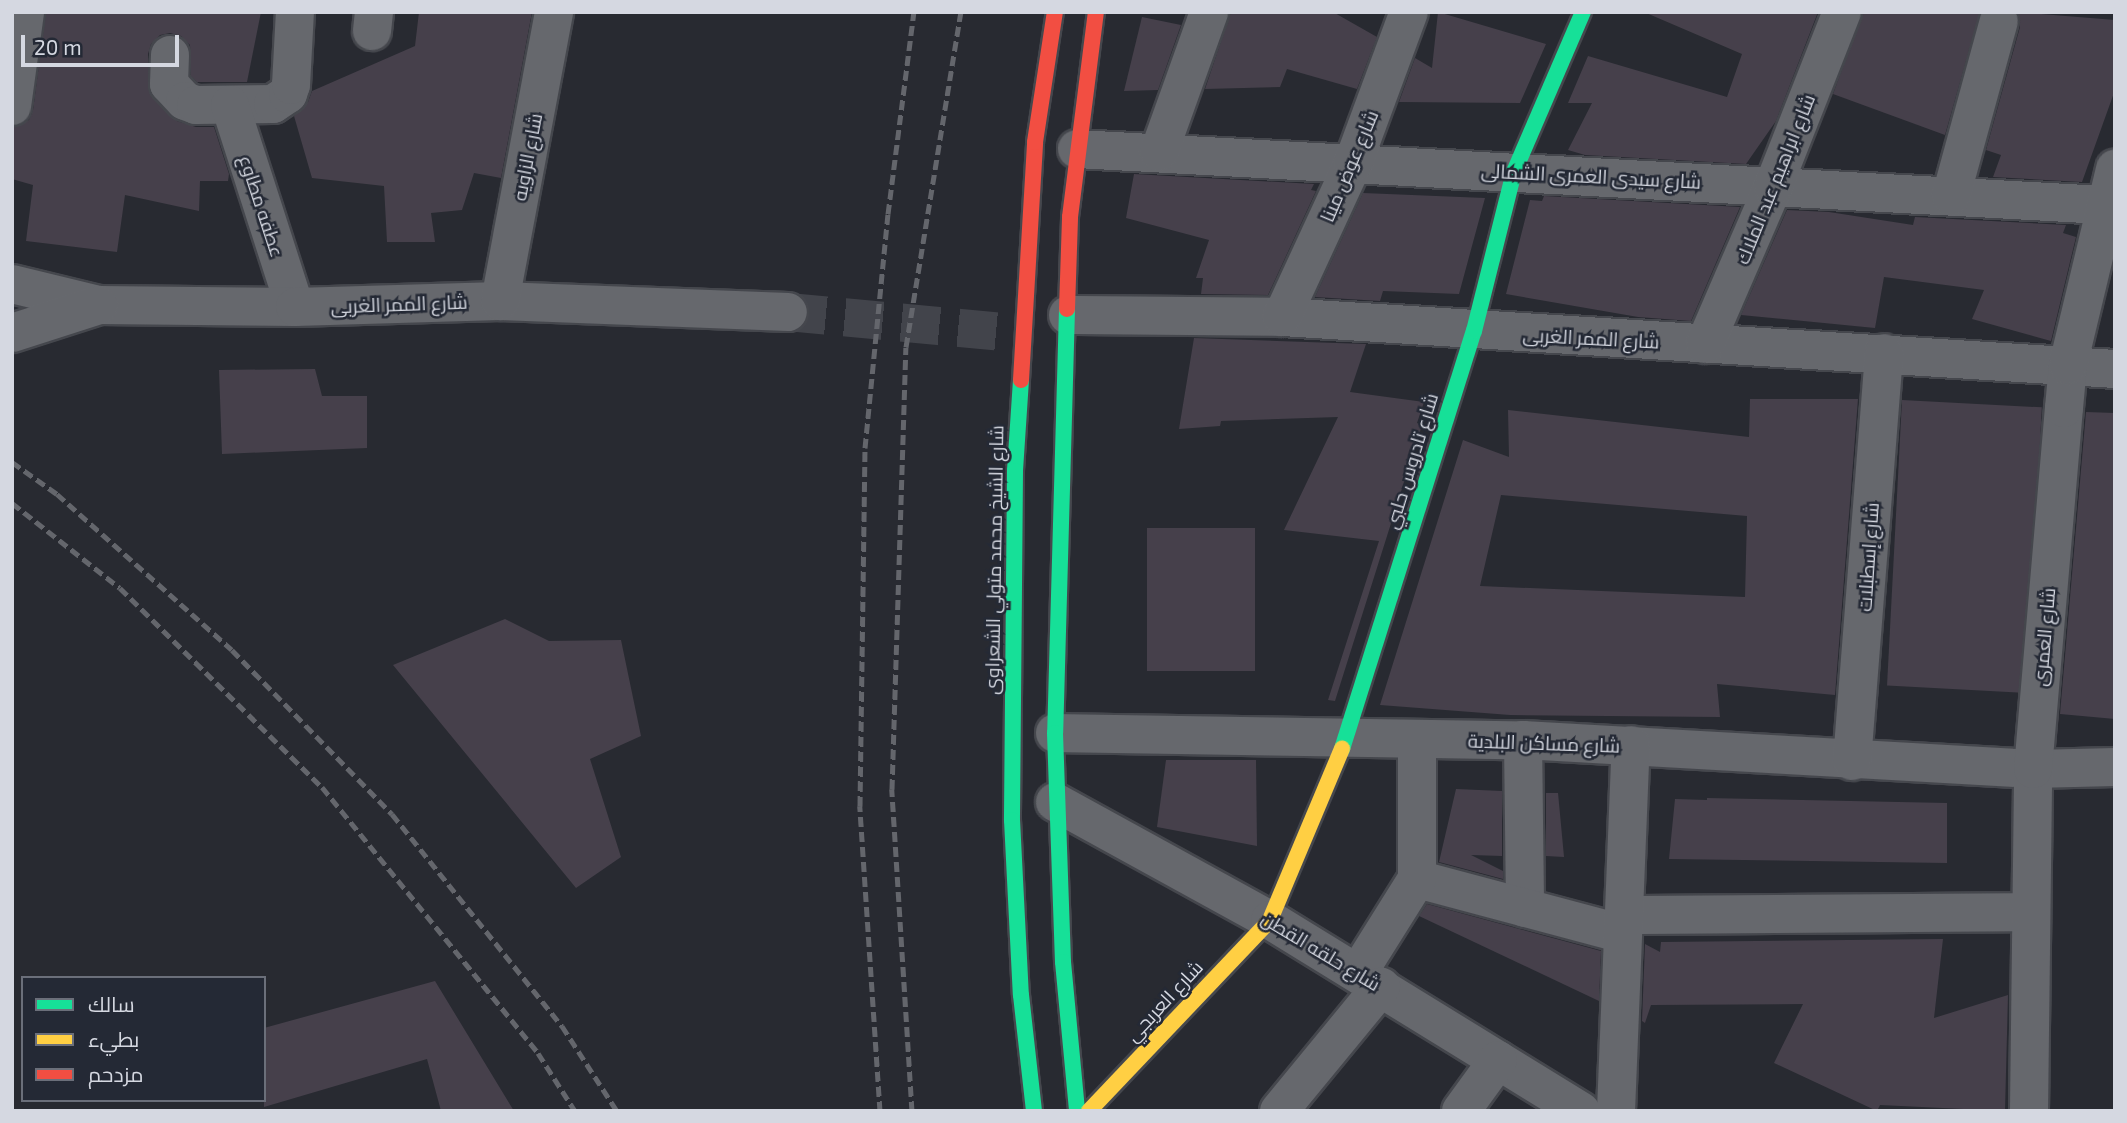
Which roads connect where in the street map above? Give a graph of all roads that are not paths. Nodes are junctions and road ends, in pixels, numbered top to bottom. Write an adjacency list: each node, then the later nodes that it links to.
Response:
1 (25, 12): 13 (street)
2 (295, 12): 12 (street)
3 (554, 12): 22 (street, شارع الزاويه)
4 (1055, 12): 50 (street, شارع الشيخ محمد متولي الشعراوى)
5 (1096, 12): 14 (street)
6 (1209, 12): 15 (street)
7 (1409, 12): 16 (street, شارع عوض مينا)
8 (1583, 12): 17 (street, شارع تادروس حلبي)
9 (1842, 12): 18 (street, شارع ابراهيم عبد الملاك)
10 (1999, 21): 20 (street)
11 (170, 55): 12 (street)
12 (230, 105): 24 (street, عطفه مطاوع)
13 (12, 106)
14 (1077, 149): 15 (street, شارع سيدى العمرى الشمالى); 26 (street)
15 (1159, 152): 16 (street, شارع سيدى العمرى الشمالى)
16 (1353, 163): 17 (street, شارع سيدى العمرى الشمالى); 27 (street, شارع عوض مينا)
17 (1514, 172): 18 (street, شارع سيدى العمرى الشمالى); 28 (street, شارع تادروس حلبي)
18 (1773, 187): 20 (street, شارع سيدى العمرى الشمالى); 30 (street, شارع ابراهيم عبد الملاك)
19 (2110, 187): 20 (street, شارع سيدى العمرى الشمالى); 32 (street, شارع العمرى)
20 (1951, 196)
21 (12, 284): 23 (street, شارع الممر الغربى)
22 (500, 301): 24 (street, شارع الممر الغربى); 25 (street, شارع الممر الغربى)
23 (99, 305): 24 (street, شارع الممر الغربى); 29 (street)
24 (295, 307)
25 (788, 312)
26 (1068, 315): 27 (street, شارع الممر الغربى); 34 (street)
27 (1282, 317): 28 (street, شارع الممر الغربى)
28 (1474, 331): 30 (street, شارع الممر الغربى); 35 (street, شارع تادروس حلبي)
29 (12, 333)
30 (1706, 344): 31 (street, شارع الممر الغربى)
31 (1884, 353): 32 (street, شارع الممر الغربى); 39 (street, شارع إسطبلات)
32 (2068, 365): 33 (street, شارع الممر الغربى); 41 (street, شارع العمرى)
33 (2115, 369)
34 (1055, 733): 35 (street, شارع مساكن البلدية); 42 (street)
35 (1347, 736): 36 (street, شارع مساكن البلدية); 46 (street, شارع تادروس حلبي)
36 (1417, 740): 37 (street, شارع مساكن البلدية); 43 (street)
37 (1523, 740): 38 (street, شارع مساكن البلدية); 44 (street)
38 (1632, 746): 39 (street, شارع مساكن البلدية); 47 (street)
39 (1852, 761): 41 (street, شارع مساكن البلدية)
40 (2115, 767): 41 (street, شارع مساكن البلدية)
41 (2033, 769): 45 (street, شارع العمرى)
42 (1055, 802): 46 (street, شارع حلقه القطن); 51 (street)
43 (1417, 879): 44 (street); 48 (street)
44 (1525, 908): 47 (street)
45 (2030, 912): 47 (street); 57 (street, شارع العمرى)
46 (1270, 920): 48 (street, شارع حلقه القطن); 52 (street, شارع العربجي)
47 (1623, 924): 56 (street)
48 (1369, 980): 49 (street, شارع حلقه القطن); 53 (street)
49 (1498, 1059): 54 (street); 55 (street, شارع حلقه القطن)
50 (1034, 1111)
51 (1077, 1111)
52 (1089, 1111)
53 (1279, 1111)
54 (1461, 1111)
55 (1581, 1111)
56 (1616, 1111)
57 (2029, 1111)

